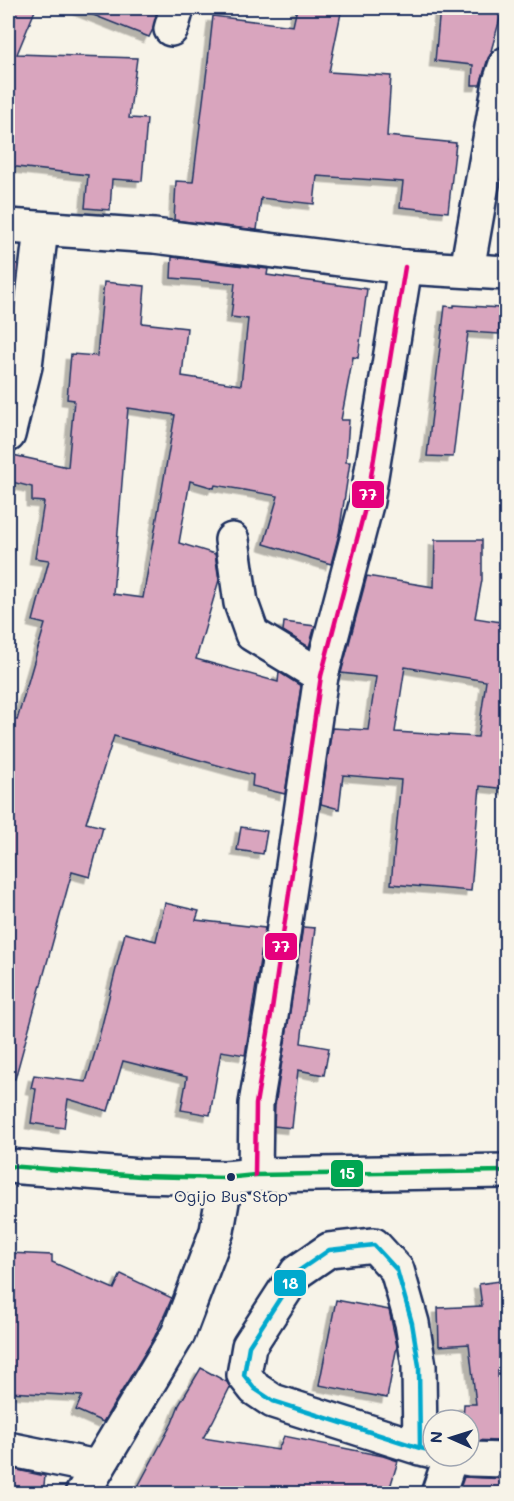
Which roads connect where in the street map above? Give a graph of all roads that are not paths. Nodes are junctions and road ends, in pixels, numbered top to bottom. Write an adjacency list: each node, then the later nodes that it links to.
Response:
1 (507, 64): 5 (main road)
2 (8, 226): 3 (main road)
3 (41, 229): 4 (main road); 7 (main road)
4 (405, 267): 5 (main road); 9 (main road)
5 (468, 270): 6 (main road)
6 (507, 273)
7 (8, 435)
8 (232, 540): 9 (main road)
9 (321, 676): 12 (main road)
10 (8, 1167): 12 (main road)
11 (507, 1171): 12 (main road)
12 (241, 1176): 18 (main road)
13 (8, 1449): 18 (main road)
14 (426, 1450): 14 (main road)
15 (481, 1459): 16 (main road)
16 (507, 1460)
17 (448, 1468): 19 (main road)
18 (90, 1480)
19 (438, 1494)

